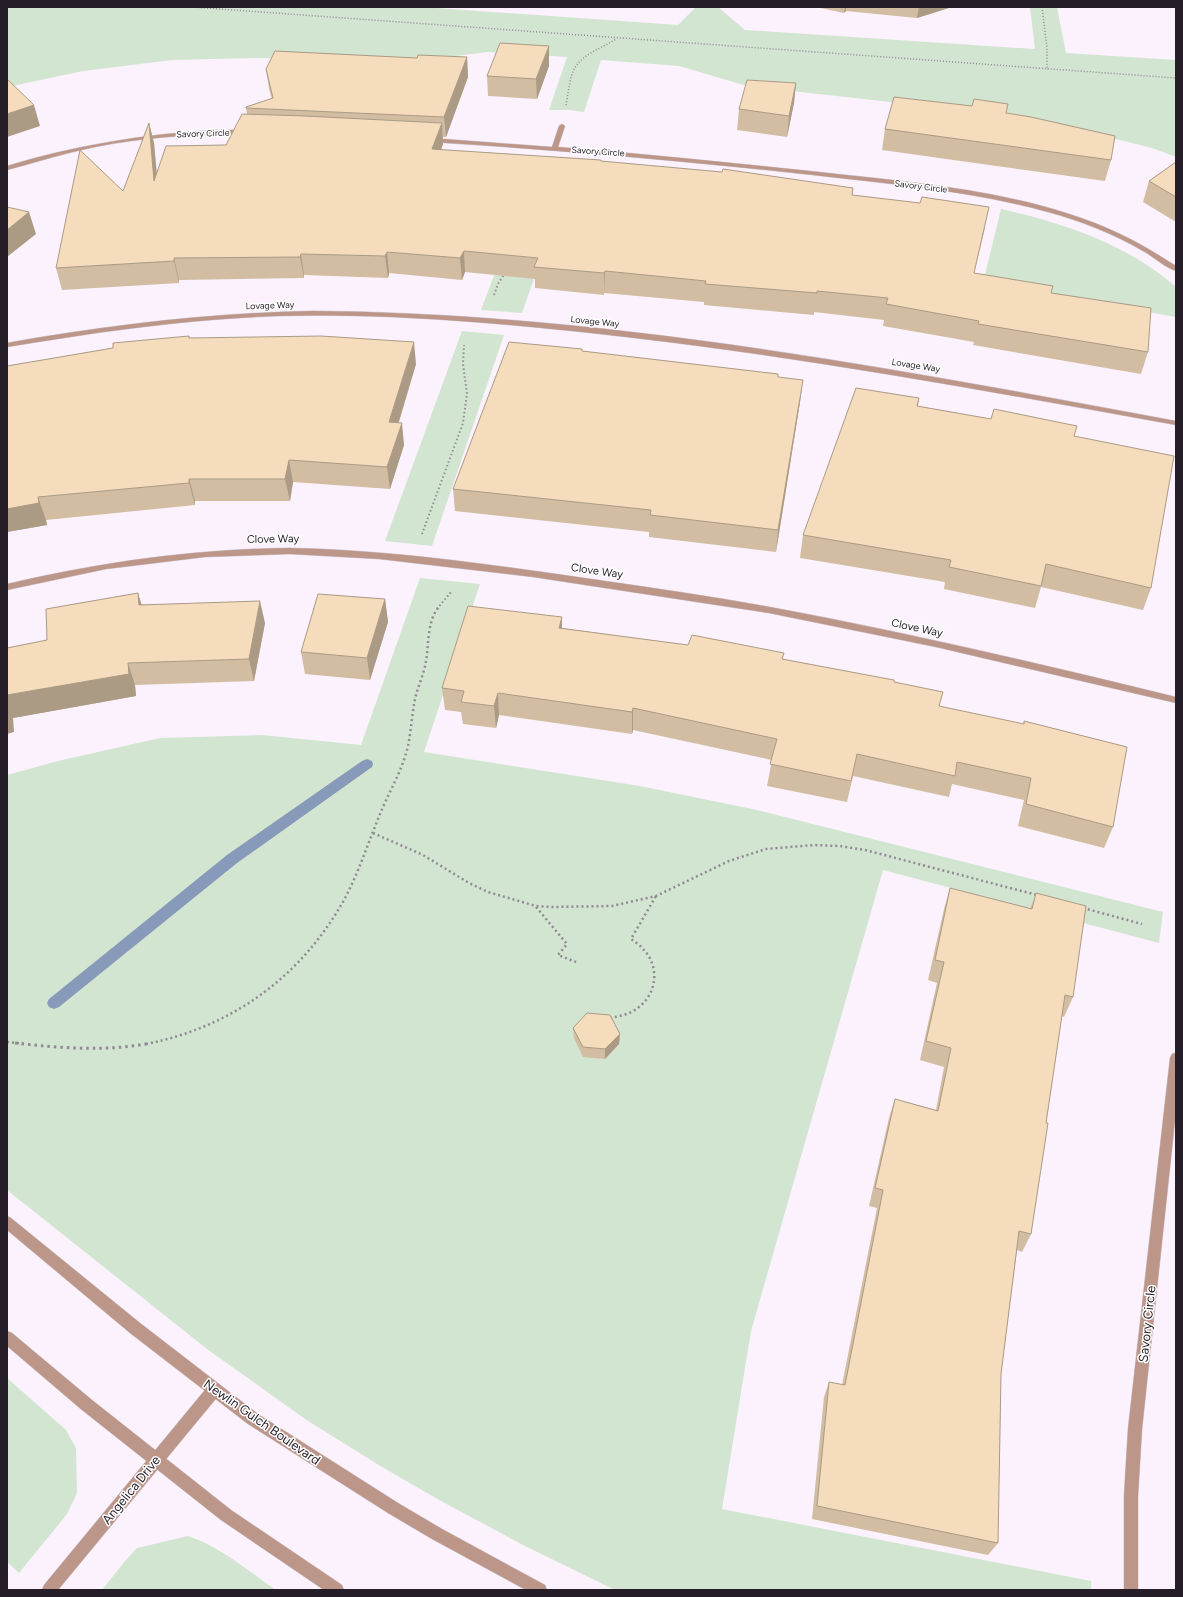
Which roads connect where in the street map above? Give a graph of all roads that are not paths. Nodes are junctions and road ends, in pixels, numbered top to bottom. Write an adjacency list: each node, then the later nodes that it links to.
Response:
1 (562, 126): 4 (street)
2 (257, 133): 5 (street, Savory Circle)
3 (423, 139): 4 (street, Savory Circle)
4 (555, 148): 6 (street, Savory Circle)
5 (7, 168)
6 (1176, 269)
7 (7, 344): 8 (street, Lovage Way)
8 (1176, 423)
9 (7, 587): 10 (street, Clove Way)
10 (1176, 700)
11 (1176, 1058): 19 (street, Savory Circle)
12 (7, 1222): 14 (street, Newlin Gulch Boulevard)
13 (7, 1338): 15 (street)
14 (214, 1390): 15 (street, Angelica Drive); 18 (street, Newlin Gulch Boulevard)
15 (155, 1460): 16 (street, Angelica Drive); 17 (street)
16 (49, 1590)
17 (337, 1590)
18 (540, 1590)
19 (1131, 1590)

